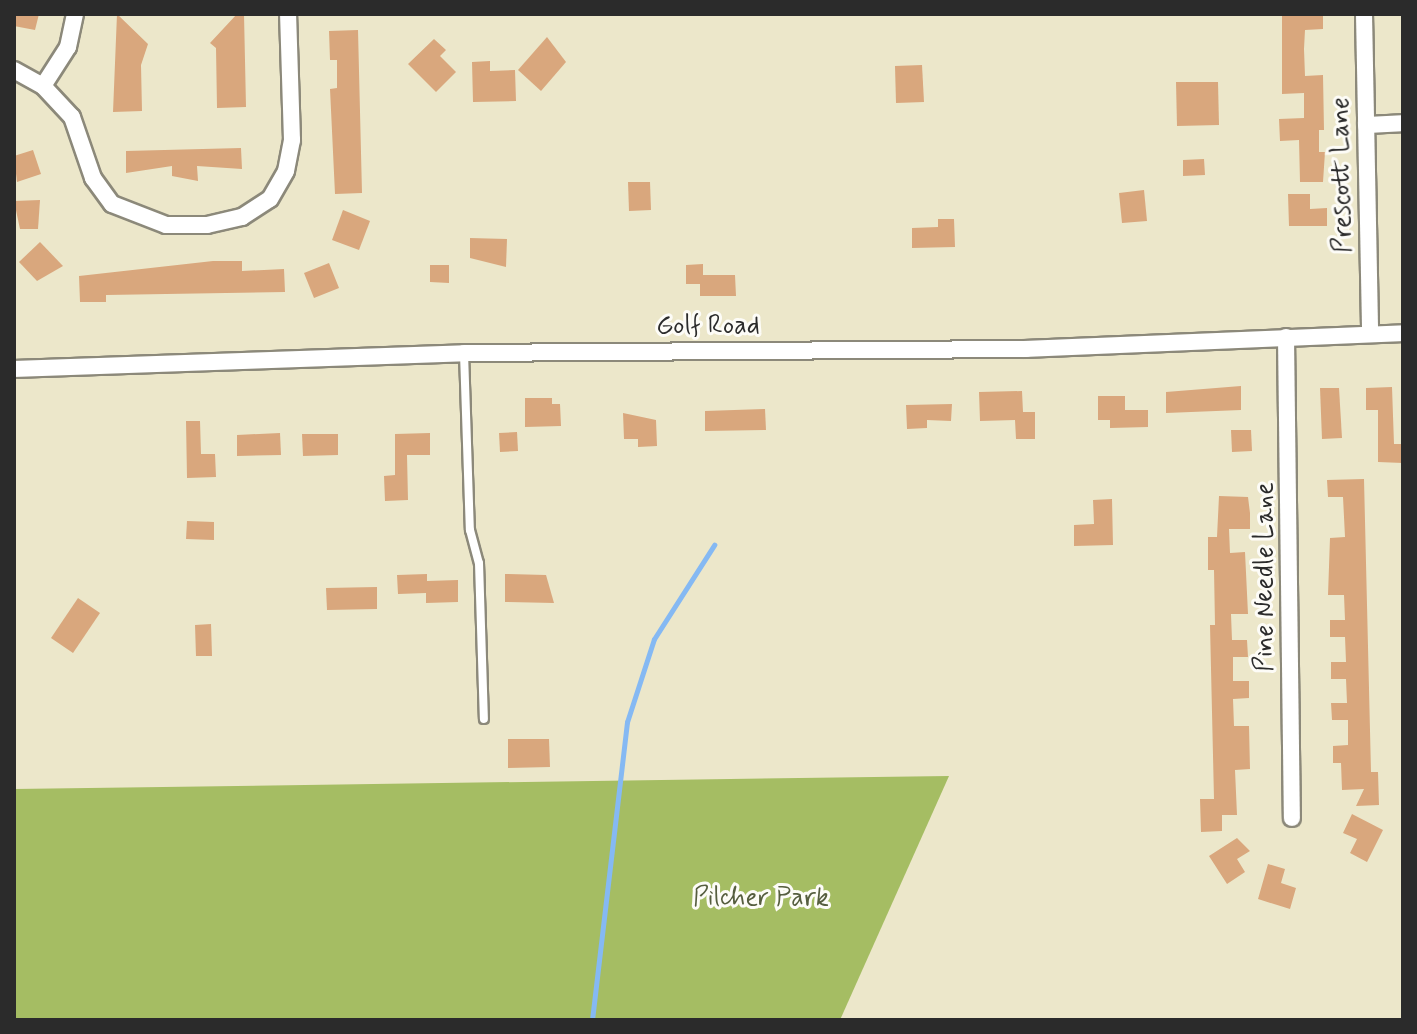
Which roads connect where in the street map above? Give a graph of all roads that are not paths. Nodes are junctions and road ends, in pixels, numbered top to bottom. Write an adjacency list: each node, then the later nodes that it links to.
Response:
1 (75, 14): 5 (street)
2 (288, 14): 5 (street)
3 (1364, 14): 7 (street, Prescott Lane)
4 (14, 70): 5 (street)
5 (43, 86)
6 (1403, 123): 7 (street)
7 (1366, 125): 9 (street, Prescott Lane)
8 (1403, 333): 9 (street, Golf Road)
9 (1370, 334): 10 (street, Golf Road)
10 (1286, 337): 11 (street, Golf Road); 14 (street, Pine Needle Lane)
11 (464, 353): 12 (street, Golf Road); 13 (lane)
12 (14, 369)
13 (484, 719)
14 (1292, 818)

